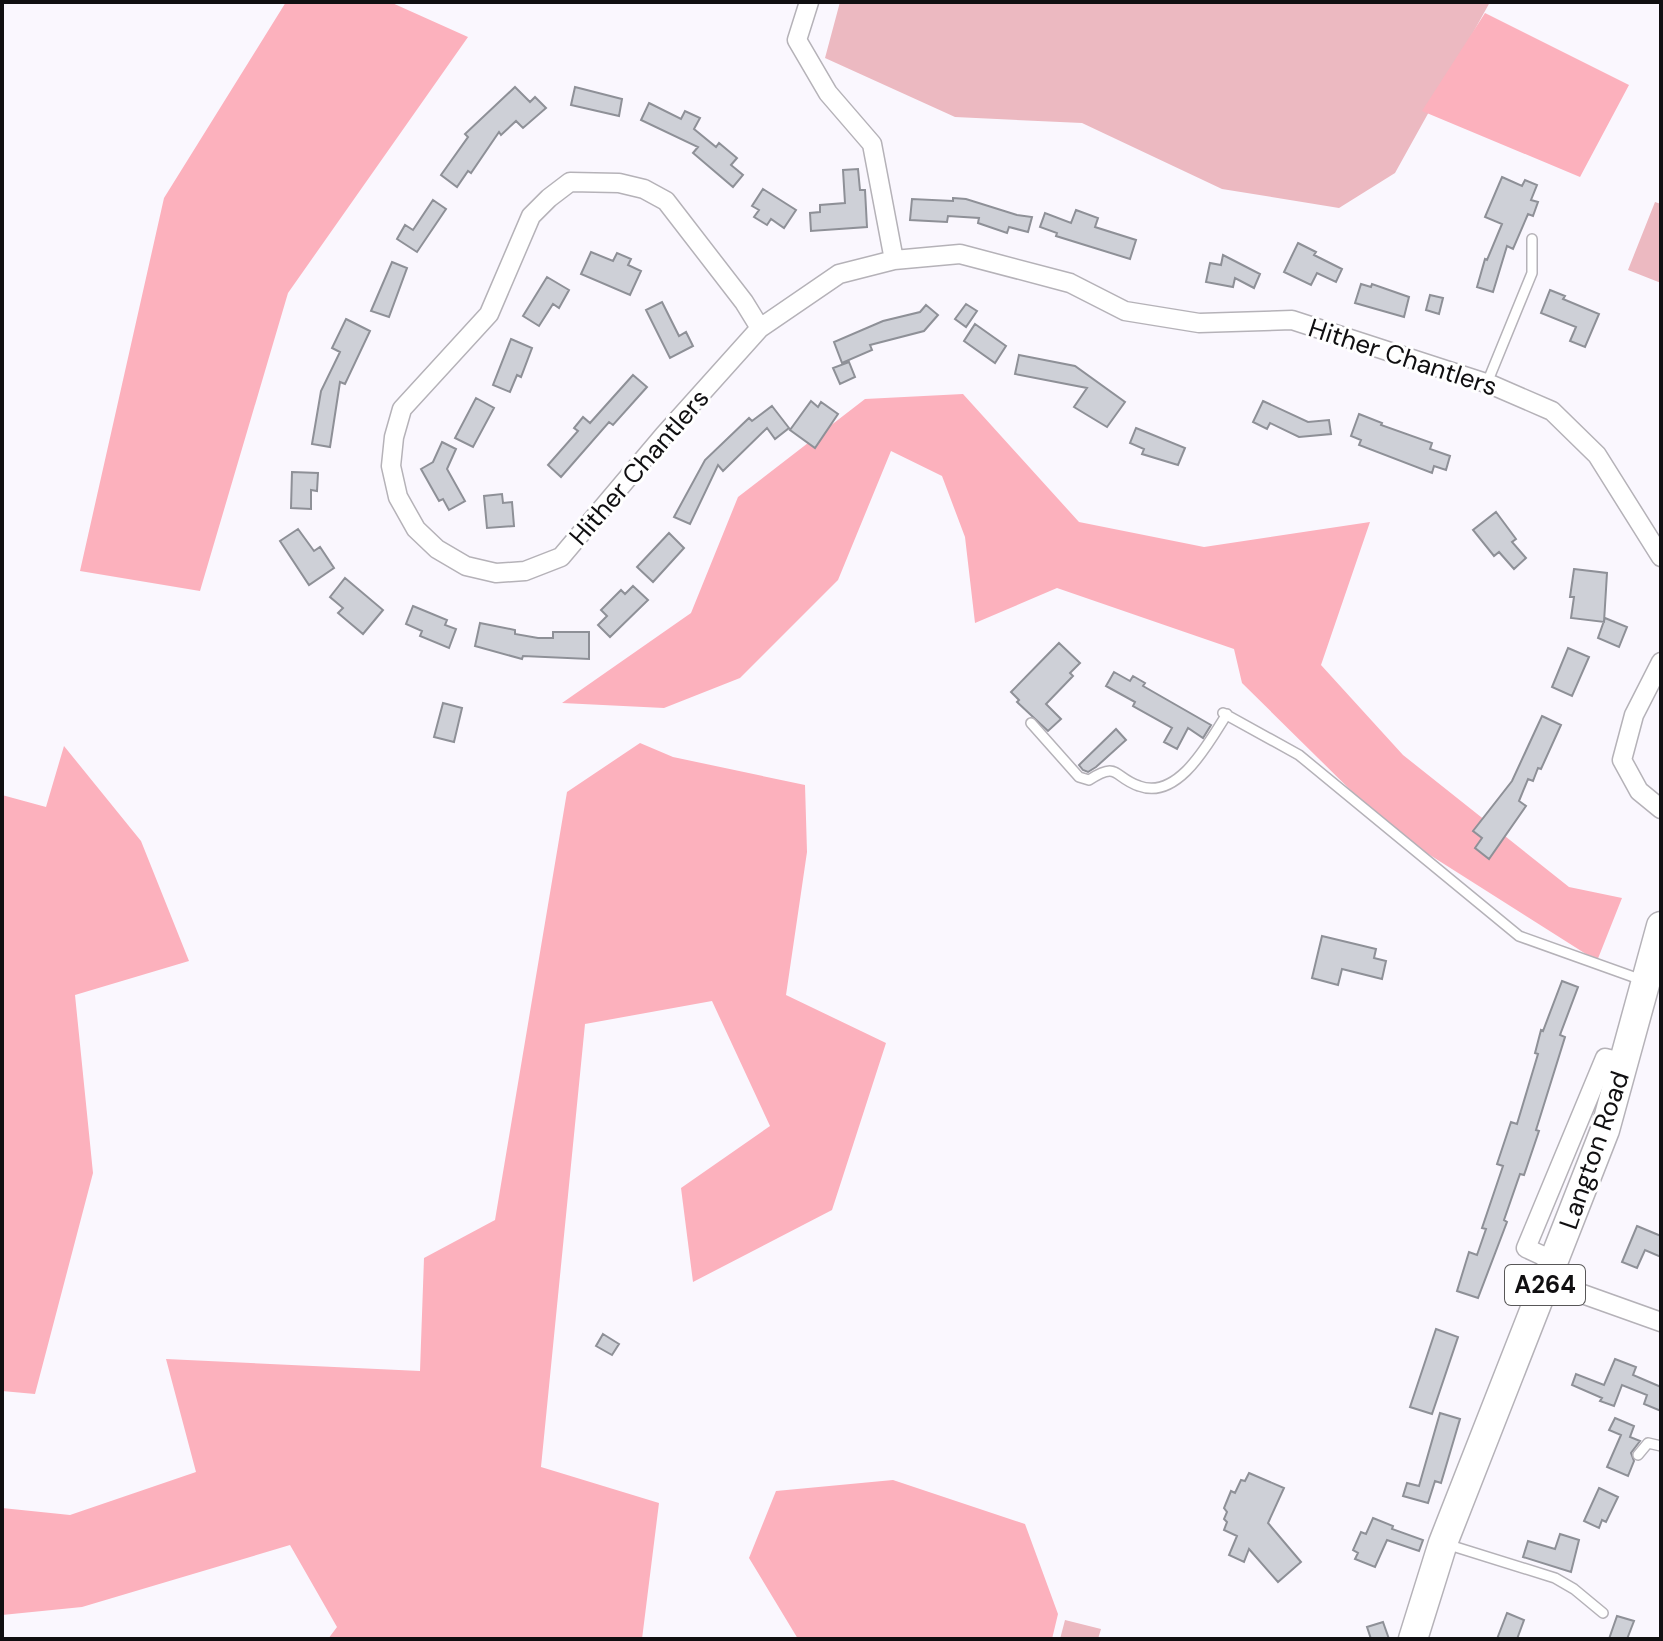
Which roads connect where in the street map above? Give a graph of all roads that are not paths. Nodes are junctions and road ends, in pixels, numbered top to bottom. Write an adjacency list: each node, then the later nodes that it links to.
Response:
1 (809, 2): 3 (street)
2 (1532, 239): 5 (lane)
3 (894, 260): 4 (street, Hither Chantlers); 5 (street, Hither Chantlers)
4 (760, 328): 4 (street, Hither Chantlers)
5 (1487, 383): 6 (street, Hither Chantlers)
6 (1661, 557)
7 (1661, 662): 9 (street)
8 (1031, 723): 11 (lane)
9 (1661, 809)
10 (1661, 926): 11 (main road, Langton Road / A264)
11 (1645, 981): 12 (main road, Langton Road / A264)
12 (1550, 1271): 13 (street); 16 (main road, Langton Road / A264)
13 (1661, 1322)
14 (1661, 1446): 15 (lane)
15 (1638, 1455)
16 (1443, 1543): 17 (lane); 18 (main road, Langton Road / A264)
17 (1603, 1613)
18 (1413, 1639)

